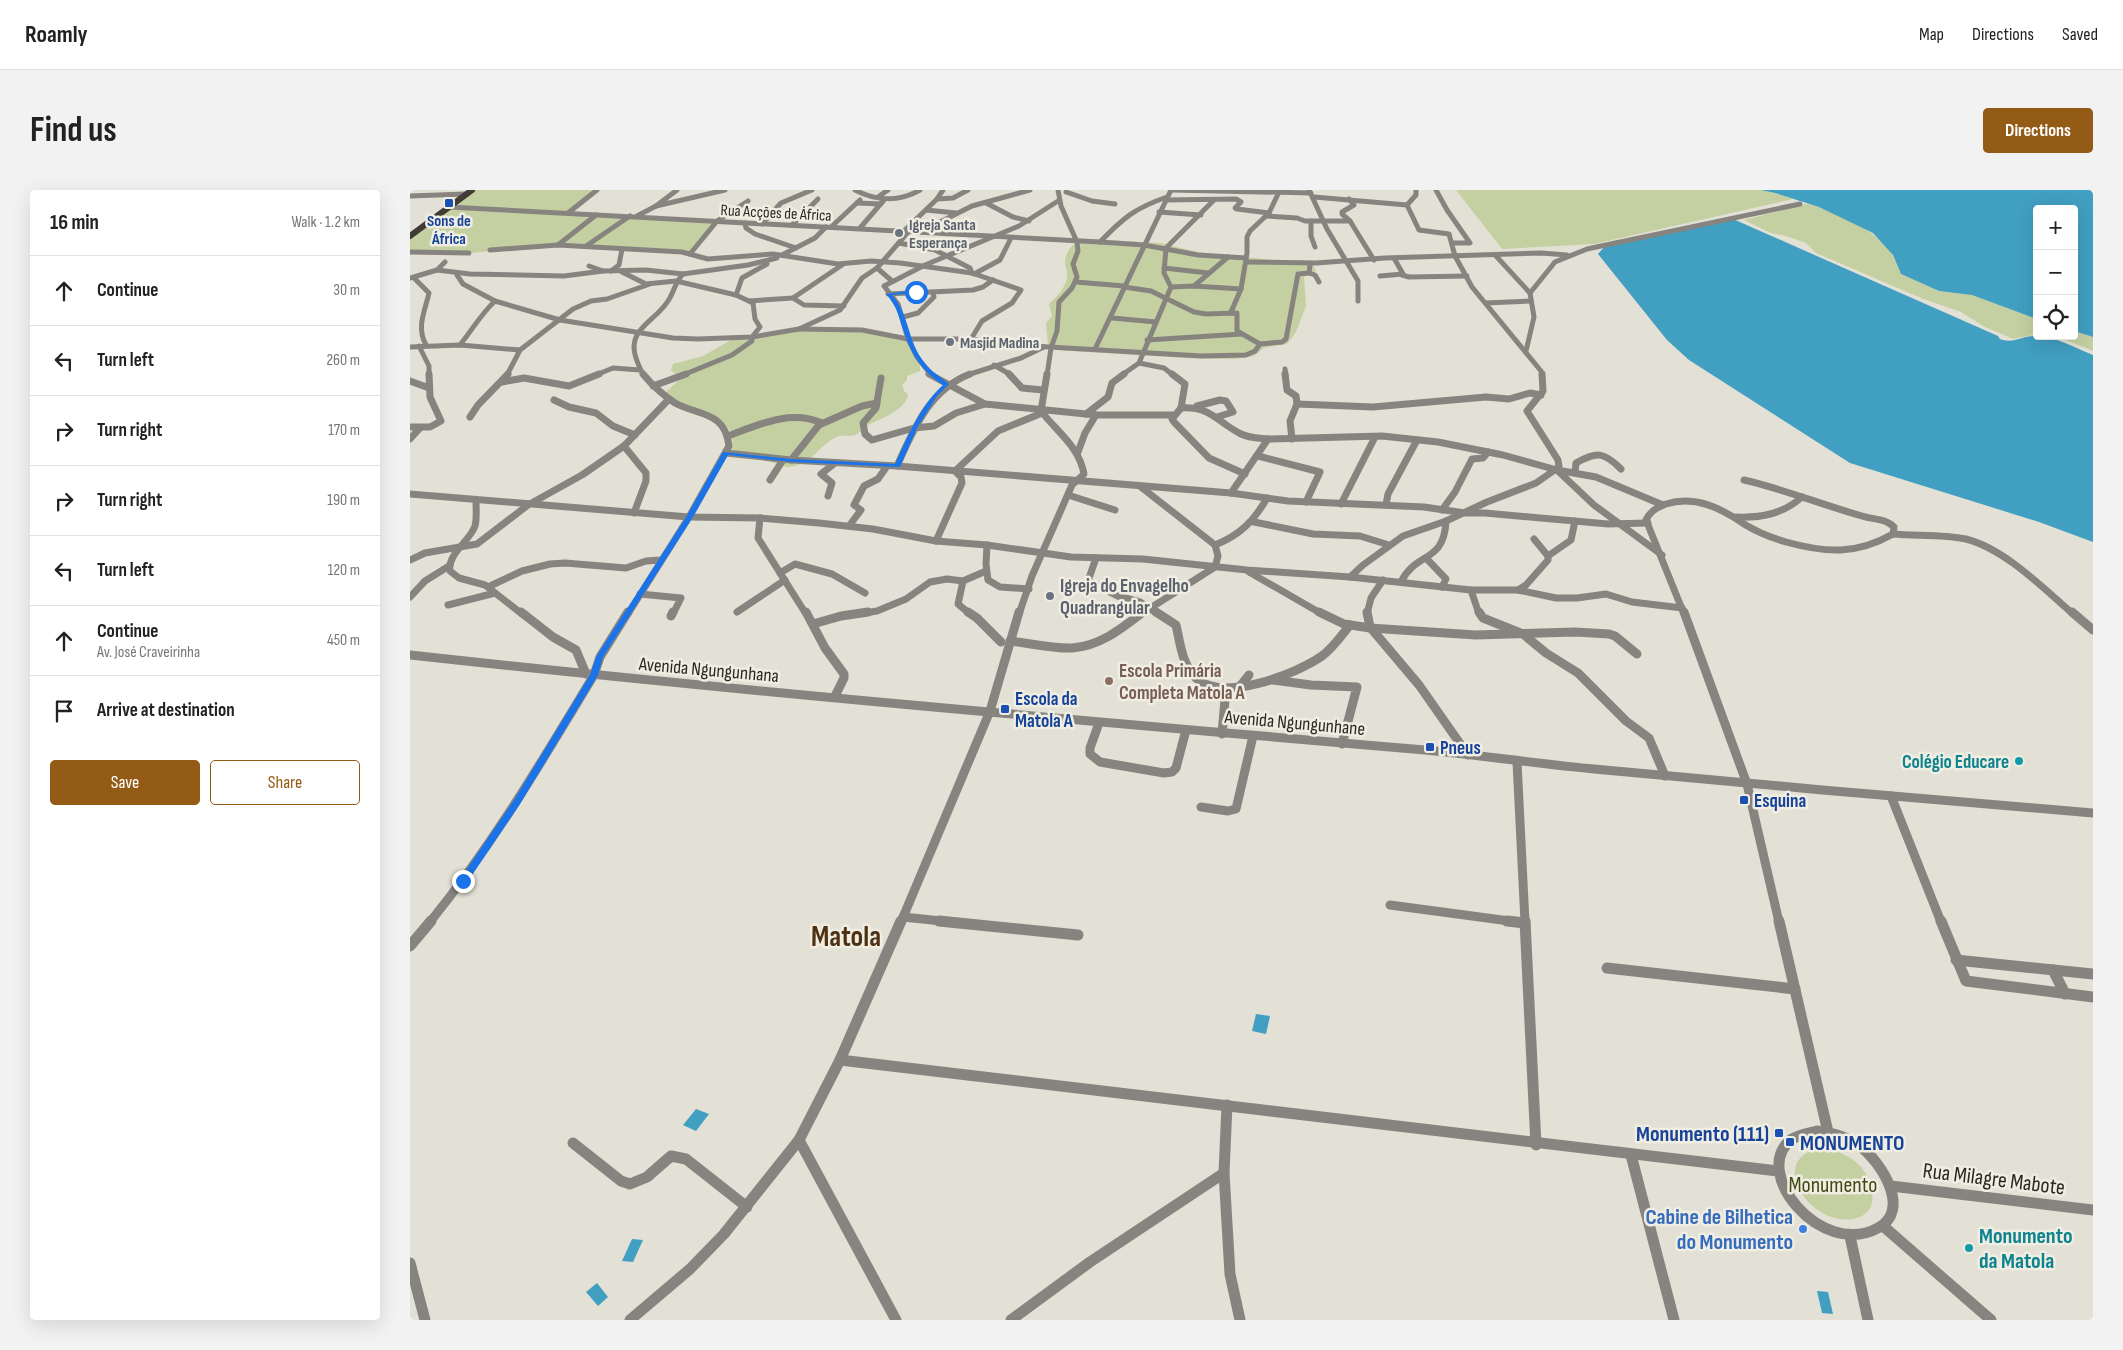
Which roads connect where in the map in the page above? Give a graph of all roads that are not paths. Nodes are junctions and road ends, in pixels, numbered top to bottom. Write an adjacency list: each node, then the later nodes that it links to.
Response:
1 (472, 190): 19 (main road)
2 (597, 190): 38 (street)
3 (677, 190): 34 (street)
4 (725, 190): 34 (street)
5 (812, 190): 51 (street)
6 (855, 190): 21 (street)
7 (888, 190): 21 (street)
8 (920, 190): 29 (street)
9 (943, 190): 23 (street)
10 (968, 190): 23 (street)
11 (1030, 190): 30 (street)
12 (1058, 190): 24 (street)
13 (1171, 190): 17 (street); 25 (street)
14 (1416, 190): 33 (street)
15 (1436, 190): 62 (street)
16 (1068, 191): 24 (street); 31 (street)
17 (1279, 192): 18 (street); 40 (street)
18 (1312, 193): 26 (street); 47 (street)
19 (466, 194): 20 (street); 35 (main road)
20 (410, 196)
21 (878, 197): 29 (street)
22 (818, 199): 52 (street)
23 (937, 199): 36 (street)
24 (1058, 199): 46 (street); 59 (street)
25 (1166, 199): 27 (street); 37 (street); 60 (street)
26 (1349, 199): 33 (street); 48 (street)
27 (1214, 200): 40 (street); 43 (street)
28 (748, 202): 45 (street)
29 (883, 202): 53 (street); 54 (street)
30 (986, 203): 39 (street); 46 (street)
31 (1115, 204)
32 (1800, 204): 74 (street)
33 (1407, 205): 62 (street)
34 (656, 206): 44 (street)
35 (449, 207): 38 (street, Rua Acções de África); 56 (main road)
36 (926, 210): 39 (street); 55 (street)
37 (1159, 212): 43 (street); 64 (street)
38 (568, 213): 41 (street, Rua Acções de África)
39 (956, 214): 55 (street)
40 (1268, 214): 49 (street); 81 (street)
41 (596, 215): 42 (street, Rua Acções de África); 63 (street)
42 (630, 216): 44 (street, Rua Acções de África); 65 (street)
43 (1201, 216): 68 (street)
44 (637, 217): 45 (street, Rua Acções de África)
45 (717, 221): 50 (street, Rua Acções de África); 73 (street)
46 (1029, 221): 57 (street)
47 (1322, 221): 48 (street); 49 (street); 85 (street)
48 (1350, 221): 82 (street)
49 (1310, 222): 66 (street)
50 (745, 223): 51 (street, Rua Acções de África); 67 (street)
51 (762, 224): 52 (street, Rua Acções de África)
52 (792, 225): 53 (street, Rua Acções de África)
53 (829, 227): 54 (street, Rua Acções de África); 67 (street)
54 (860, 228): 55 (street, Rua Acções de África)
55 (907, 231): 57 (street, Rua Acções de África); 61 (street)
56 (410, 236)
57 (995, 236): 58 (street, Rua Acções de África); 75 (street)
58 (1011, 238): 59 (street, Rua Acções de África); 96 (street)
59 (1076, 241): 60 (street, Rua Acções de África); 108 (street)
60 (1100, 242): 64 (street, Rua Acções de África)
61 (899, 243): 75 (street); 84 (street)
62 (1453, 243): 76 (street)
63 (558, 245): 65 (street); 70 (street)
64 (1144, 245): 68 (street, Rua Acções de África); 112 (street)
65 (586, 246): 69 (street)
66 (1314, 247)
67 (796, 248): 78 (street)
68 (1166, 248): 79 (street, Rua Acções de África); 91 (street)
69 (622, 249): 73 (street); 94 (street)
70 (490, 250)
71 (410, 252): 72 (street)
72 (470, 253)
73 (690, 254): 78 (street)
74 (1568, 255): 77 (street, Rua Acções de África); 116 (street)
75 (947, 256): 87 (street); 96 (street)
76 (1455, 256): 77 (street, Rua Acções de África); 80 (street, Rua Acções de África); 103 (street)
77 (1496, 256): 116 (street)
78 (780, 257): 86 (street); 99 (street); 118 (street)
79 (1228, 257): 81 (street, Rua Acções de África); 97 (street)
80 (1394, 258): 82 (street, Rua Acções de África); 101 (street)
81 (1246, 260): 88 (street, Rua Acções de África); 114 (street)
82 (1374, 260): 85 (street, Rua Acções de África)
83 (446, 262): 92 (street)
84 (881, 262): 86 (street); 87 (street); 90 (street)
85 (1346, 262): 88 (street, Rua Acções de África); 121 (street)
86 (842, 264): 119 (street)
87 (925, 265): 96 (street); 105 (street)
88 (1310, 265): 98 (street)
89 (589, 266): 93 (street)
90 (878, 268): 105 (street); 126 (street)
91 (1164, 268): 97 (street); 113 (street)
92 (437, 270): 100 (street); 104 (street)
93 (603, 271): 94 (street); 100 (street)
94 (611, 272): 95 (street)
95 (622, 272): 99 (street); 110 (street)
96 (973, 273): 106 (street)
97 (1208, 273): 111 (street)
98 (1309, 273): 109 (street); 139 (street)
99 (683, 274): 107 (street)
100 (457, 275): 122 (street)
101 (1402, 275): 102 (street); 103 (street)
102 (1380, 276)
103 (1466, 276): 125 (street)
104 (412, 278): 141 (street)
105 (892, 280): 117 (street)
106 (993, 280): 115 (street); 137 (street)
107 (676, 281): 110 (street); 118 (street); 133 (street)
108 (1076, 282): 112 (street); 143 (street)
109 (1319, 282)
110 (650, 284): 130 (street)
111 (1194, 286): 113 (street); 114 (street)
112 (1124, 287): 120 (street); 129 (street)
113 (1171, 287): 120 (street)
114 (1241, 289): 127 (street)
115 (933, 293): 117 (street); 128 (street)
116 (1530, 293): 124 (street)
117 (888, 294): 128 (street)
118 (736, 295): 123 (street)
119 (793, 298): 123 (street); 126 (street)
120 (1166, 299): 127 (street); 131 (street)
121 (1358, 300)
122 (494, 301): 130 (street); 140 (street)
123 (749, 301): 135 (street)
124 (1530, 301): 125 (street); 146 (street)
125 (1486, 304): 146 (street)
126 (844, 306): 132 (street)
127 (1231, 312): 134 (street)
128 (903, 317): 136 (street)
129 (1112, 318): 131 (street); 144 (street)
130 (560, 320): 133 (street); 145 (street)
131 (1156, 322): 138 (street)
132 (799, 329): 135 (street); 136 (street)
133 (638, 333): 135 (street); 151 (street)
134 (1242, 334): 138 (street); 139 (street)
135 (752, 338): 156 (street)
136 (908, 339): 137 (street); 155 (street)
137 (971, 339): 143 (street)
138 (1147, 340): 147 (street)
139 (1260, 344): 147 (street)
140 (460, 345): 141 (street); 145 (street)
141 (422, 346): 142 (street); 157 (street)
142 (410, 347)
143 (1048, 347): 144 (street); 149 (street); 158 (street)
144 (1095, 349): 147 (street)
145 (520, 350): 154 (street)
146 (1526, 351): 159 (street)
147 (1142, 352): 148 (street)
148 (1139, 363): 166 (street); 168 (street)
149 (994, 365): 155 (street); 158 (street)
150 (1284, 369): 164 (street)
151 (640, 370): 154 (street); 156 (street)
152 (882, 378): 162 (street)
153 (410, 381): 157 (street)
154 (502, 382): 171 (street)
155 (946, 384): 163 (street); 176 (street)
156 (653, 386): 160 (street)
157 (429, 388): 175 (street)
158 (1043, 390): 167 (street)
159 (1541, 396): 164 (street); 195 (street)
160 (669, 398): 177 (street); 178 (street)
161 (554, 400): 177 (street)
162 (877, 403): 173 (street); 176 (street)
163 (986, 404): 167 (street); 176 (street)
164 (1298, 404): 181 (street)
165 (1197, 406): 166 (street); 172 (street); 172 (street)
166 (1181, 408): 170 (street)
167 (1042, 412): 168 (street); 185 (street); 196 (street)
168 (1086, 414): 169 (street)
169 (1096, 415): 170 (street); 185 (street)
170 (1174, 415): 198 (street)
171 (470, 417)
172 (1217, 417): 182 (street)
173 (822, 423): 178 (street); 190 (street)
174 (410, 427): 175 (street)
175 (420, 428): 180 (street)
176 (914, 428): 193 (street)
177 (635, 435): 184 (street)
178 (728, 436): 187 (street)
179 (1375, 437): 181 (street); 183 (street); 211 (street)
180 (410, 439)
181 (1292, 439): 182 (street)
182 (1268, 440): 188 (street)
183 (1417, 440): 186 (street); 213 (street)
184 (624, 446): 212 (street); 217 (street)
185 (1078, 452): 200 (street)
186 (1488, 452): 195 (street); 216 (street)
187 (726, 453): 189 (street); 220 (street)
188 (1258, 456): 198 (street); 210 (street)
189 (783, 460): 190 (street); 199 (street)
190 (791, 460): 191 (street)
191 (835, 463): 192 (street); 206 (street)
192 (887, 466): 193 (street); 227 (street)
193 (897, 466): 196 (street)
194 (1621, 469): 197 (street)
195 (1557, 470): 197 (street); 218 (street); 226 (street)
196 (955, 471): 200 (street); 230 (street)
197 (1575, 472): 214 (street)
198 (1245, 474): 203 (street)
199 (770, 480)
200 (1078, 480): 202 (street); 205 (street)
201 (1744, 480): 207 (street)
202 (1140, 487): 203 (street); 232 (street)
203 (1231, 493): 208 (street)
204 (410, 494): 209 (street)
205 (1068, 495): 215 (street); 235 (street)
206 (828, 496)
207 (1802, 497): 219 (street); 228 (street)
208 (1268, 498): 210 (street); 223 (street)
209 (476, 501): 212 (street); 234 (street)
210 (1306, 502): 211 (street)
211 (1342, 504): 213 (street)
212 (528, 505): 217 (street); 234 (street)
213 (1386, 505): 216 (street)
214 (1663, 505): 219 (street); 225 (street)
215 (1115, 510)
216 (1442, 510): 218 (street)
217 (634, 513): 220 (street)
218 (1465, 513): 222 (street); 224 (street)
219 (1734, 516): 228 (street)
220 (689, 517): 221 (street); 241 (street)
221 (760, 518): 227 (street); 246 (street)
222 (1575, 521): 226 (street); 237 (street)
223 (1254, 522): 232 (street); 233 (street)
224 (1446, 522): 233 (street); 239 (street)
225 (1648, 523): 226 (street); 236 (street)
226 (1619, 524): 236 (street)
227 (848, 526): 230 (street)
228 (1893, 534): 269 (street)
229 (1534, 539): 237 (street)
230 (936, 541): 231 (street)
231 (988, 545): 235 (street); 245 (street)
232 (1215, 545): 243 (street)
233 (1389, 545): 247 (street)
234 (461, 546): 240 (street); 242 (street)
235 (1044, 552): 238 (street); 254 (street)
236 (1662, 555): 263 (street)
237 (1548, 556): 256 (street)
238 (1096, 558): 243 (street); 262 (street)
239 (1426, 558): 251 (street); 252 (street)
240 (410, 560)
241 (661, 560): 253 (street); 259 (street)
242 (449, 566): 253 (street); 260 (street)
243 (1215, 566): 244 (street); 262 (street)
244 (1247, 570): 247 (street); 267 (street)
245 (986, 571): 250 (street); 254 (street)
246 (780, 573): 248 (street); 258 (street)
247 (1350, 577): 249 (street)
248 (785, 580): 264 (street); 266 (street)
249 (1383, 580): 251 (street); 268 (street)
250 (963, 581): 266 (street); 271 (street)
251 (1400, 582): 252 (street)
252 (1442, 587): 255 (street)
253 (488, 588): 257 (street)
254 (1029, 588): 271 (street)
255 (1472, 590): 256 (street); 270 (street)
256 (1518, 590): 263 (street)
257 (496, 593): 261 (street); 274 (street)
258 (865, 593)
259 (640, 594): 265 (street); 274 (street)
260 (410, 596)
261 (448, 604)
262 (1150, 608): 271 (street); 278 (street)
263 (1682, 608): 290 (street)
264 (737, 612)
265 (672, 616)
266 (812, 624): 279 (street)
267 (1350, 625): 268 (street); 276 (street)
268 (1370, 628): 270 (street); 287 (street)
269 (2093, 630)
270 (1522, 634): 272 (street); 289 (street)
271 (1005, 642): 280 (street)
272 (1637, 654)
273 (410, 655): 274 (street, Avenida Ngungunhana)
274 (590, 674): 279 (street, Avenida Ngungunhana); 298 (street)
275 (1249, 675): 277 (street)
276 (1271, 680): 277 (street); 286 (street)
277 (1241, 685): 278 (street)
278 (1226, 688): 284 (street)
279 (835, 696): 280 (street, Avenida Ngungunhana)
280 (990, 711): 281 (street, Avenida Ngungunhana); 295 (street)
281 (1006, 713): 282 (street, Avenida Ngungunhane)
282 (1098, 723): 283 (street, Avenida Ngungunhane); 283 (street)
283 (1186, 730): 284 (street, Avenida Ngungunhane)
284 (1222, 734): 285 (street, Avenida Ngungunhane)
285 (1253, 736): 286 (street, Avenida Ngungunhane); 292 (street)
286 (1342, 744): 287 (street, Avenida Ngungunhane)
287 (1468, 755): 288 (street, Avenida Ngungunhane)
288 (1517, 762): 289 (street, Avenida Ngungunhane); 296 (street)
289 (1665, 776): 290 (street, Avenida Ngungunhane)
290 (1747, 784): 291 (street); 303 (street)
291 (1891, 796): 293 (street); 299 (street)
292 (1201, 807)
293 (2093, 813)
294 (1390, 905): 296 (street)
295 (903, 917): 297 (street); 306 (street)
296 (1525, 923): 311 (street)
297 (1078, 935)
298 (410, 946)
299 (1956, 960): 301 (street); 304 (street)
300 (1607, 968): 303 (street)
301 (2053, 970): 302 (street); 304 (street)
302 (2093, 974)
303 (1795, 989): 308 (street)
304 (2065, 994): 305 (street)
305 (2093, 997)
306 (840, 1060): 307 (street); 309 (street)
307 (1227, 1105): 311 (street); 314 (street)
308 (1828, 1132): 313 (street); 315 (street)
309 (799, 1140): 316 (street); 323 (street)
310 (573, 1143): 316 (street)
311 (1536, 1145): 312 (street)
312 (1631, 1155): 313 (street); 326 (street)
313 (1778, 1171): 319 (street)
314 (1224, 1172): 324 (street); 325 (street)
315 (1891, 1186): 317 (street, Rua Milagre Mabote); 318 (street)
316 (747, 1207): 322 (street)
317 (2093, 1210)
318 (1883, 1226): 319 (street); 328 (street)
319 (1850, 1236): 327 (street)
320 (410, 1263): 321 (street)
321 (425, 1320)
322 (630, 1320)
323 (896, 1320)
324 (1011, 1320)
325 (1240, 1320)
326 (1674, 1320)
327 (1868, 1320)
328 (1991, 1320)

